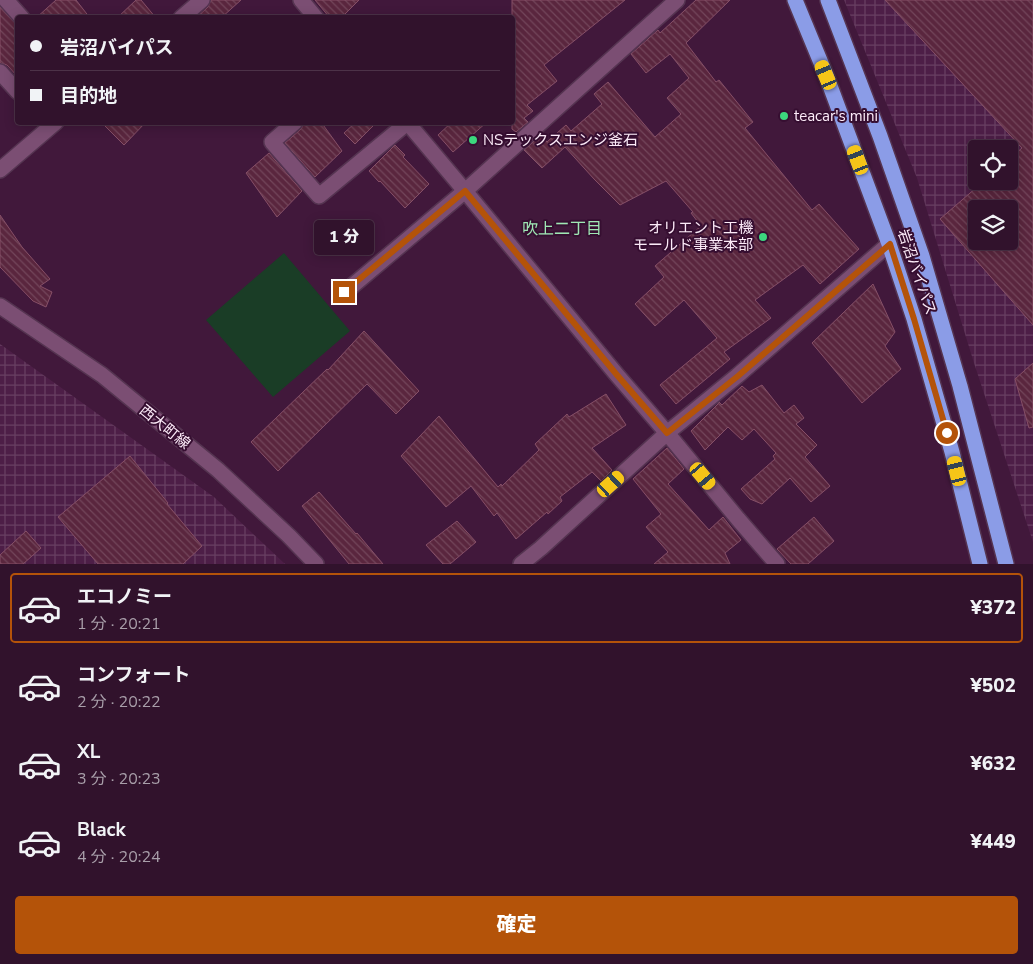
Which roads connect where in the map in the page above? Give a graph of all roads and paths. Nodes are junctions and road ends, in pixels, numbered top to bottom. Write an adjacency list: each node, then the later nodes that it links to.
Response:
1 (6, 0): 7 (street)
2 (202, 0): 8 (street)
3 (301, 0): 9 (street)
4 (677, 0): 17 (street)
5 (795, 0): 18 (highway, 岩沼バイパス)
6 (828, 0): 26 (highway, 岩沼バイパス)
7 (19, 15)
8 (184, 15)
9 (314, 15)
10 (0, 72): 11 (street)
11 (15, 89)
12 (49, 125): 16 (street)
13 (292, 125): 14 (street)
14 (405, 125)
15 (409, 125): 17 (street)
16 (0, 170)
17 (465, 191): 19 (street); 21 (street)
18 (890, 244): 21 (street); 25 (highway, 岩沼バイパス)
19 (344, 292)
20 (0, 306): 22 (street, 西大町線)
21 (667, 433): 23 (street); 24 (street)
22 (316, 564)
23 (521, 564)
24 (777, 564)
25 (980, 564)
26 (1006, 564)

